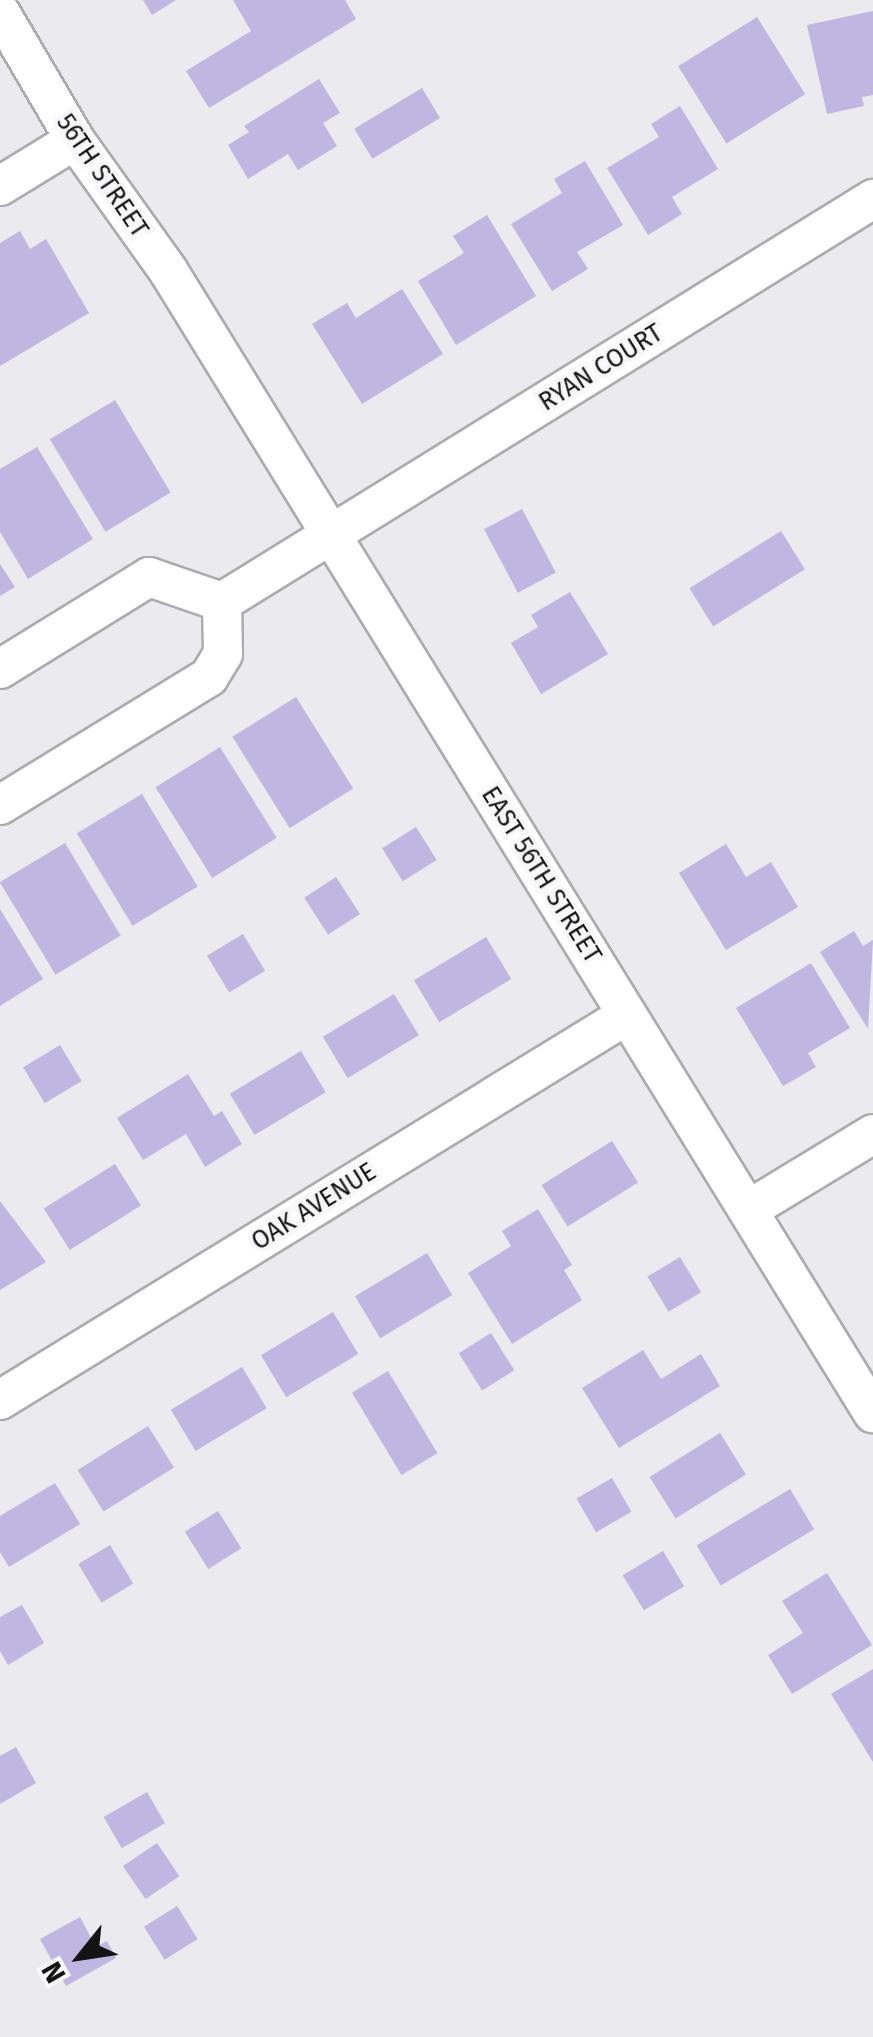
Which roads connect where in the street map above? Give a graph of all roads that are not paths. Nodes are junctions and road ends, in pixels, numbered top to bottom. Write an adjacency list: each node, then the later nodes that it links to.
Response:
1 (0, 12): 2 (street, 56TH STREET)
2 (75, 140): 3 (street); 5 (street, 56TH STREET)
3 (0, 186)
4 (873, 199): 6 (street, RYAN COURT)
5 (209, 336): 6 (street, EAST 56TH STREET)
6 (330, 538): 7 (street, RYAN COURT); 10 (street, EAST 56TH STREET)
7 (222, 602): 8 (street); 9 (street)
8 (0, 669)
9 (0, 805)
10 (627, 1014): 12 (street, EAST 56TH STREET); 13 (street, OAK AVENUE)
11 (873, 1134): 12 (street)
12 (748, 1210): 14 (street, EAST 56TH STREET)
13 (0, 1400)
14 (873, 1413)

